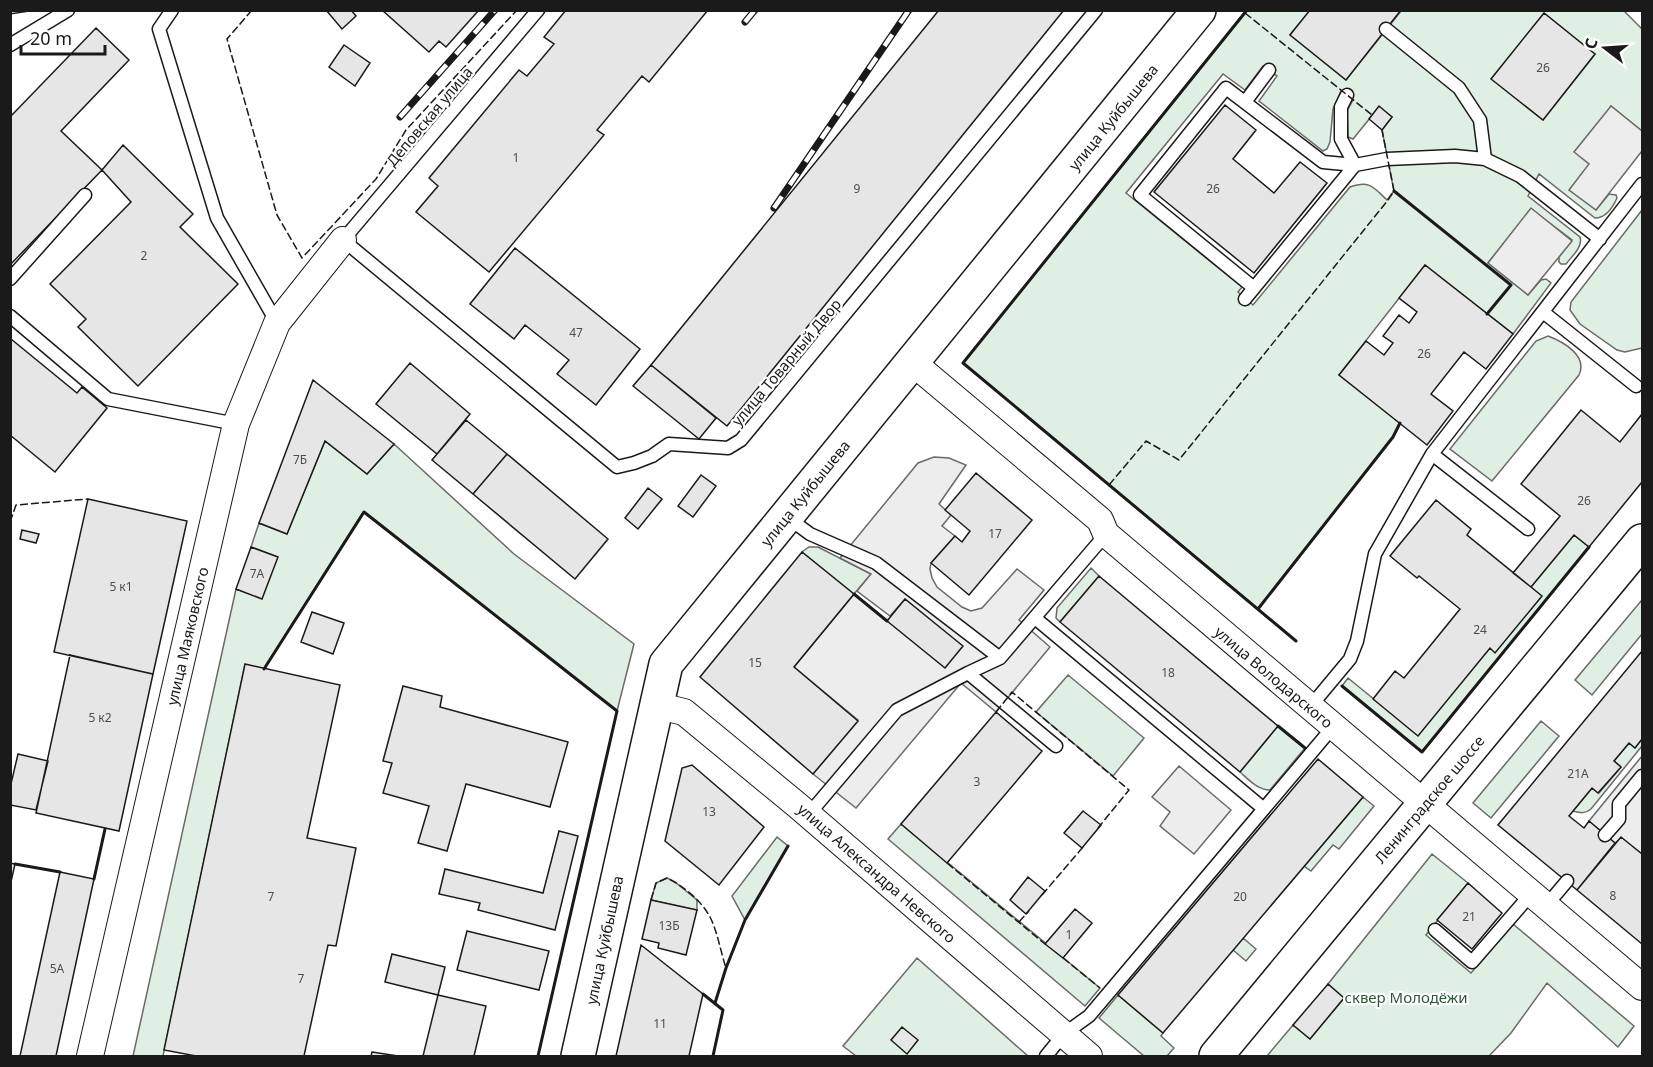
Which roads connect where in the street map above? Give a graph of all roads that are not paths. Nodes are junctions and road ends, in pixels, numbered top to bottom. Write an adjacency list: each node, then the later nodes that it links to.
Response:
1 (68, 10): 7 (lane)
2 (172, 10): 22 (lane)
3 (538, 10): 16 (lane, Деповская улица)
4 (1096, 10): 16 (lane, улица Товарный Двор)
5 (1199, 10): 23 (main road, улица Куйбышева)
6 (1386, 29): 11 (lane)
7 (10, 45)
8 (1269, 70): 10 (lane)
9 (1347, 95): 12 (lane)
10 (1245, 102): 12 (lane); 18 (lane)
11 (1485, 159): 12 (lane); 15 (lane)
12 (1355, 165): 18 (lane)
13 (1642, 184): 15 (lane)
14 (85, 195): 17 (lane)
15 (1600, 239): 20 (lane)
16 (343, 240): 22 (street, улица Маяковского)
17 (10, 279)
18 (1254, 288): 19 (lane)
19 (1245, 299)
20 (1543, 312): 24 (lane); 26 (lane)
21 (10, 316): 25 (lane)
22 (277, 323): 25 (street, улица Маяковского)
23 (912, 362): 27 (main road, улица Куйбышева); 29 (street, улица Володарского)
24 (1636, 386)
25 (236, 424): 48 (street, улица Маяковского)
26 (1432, 454): 28 (lane); 35 (lane)
27 (786, 516): 32 (lane); 34 (main road, улица Куйбышева)
28 (1528, 529)
29 (1106, 534): 31 (lane); 35 (street, улица Володарского)
30 (1640, 550): 39 (main road, Ленинградское шоссе)
31 (1035, 618): 32 (lane); 40 (lane)
32 (1000, 658): 33 (lane)
33 (968, 673): 37 (lane); 41 (lane)
34 (656, 705): 41 (street, улица Александра Невского); 49 (main road, улица Куйбышева)
35 (1310, 707): 36 (street, улица Володарского)
36 (1333, 727): 39 (street, улица Володарского); 40 (lane)
37 (1056, 746)
38 (1642, 776): 42 (lane)
39 (1425, 804): 44 (street, улица Володарского); 52 (main road, Ленинградское шоссе)
40 (1264, 809): 47 (lane)
41 (809, 814): 47 (street, улица Александра Невского)
42 (1605, 835)
43 (1567, 881): 44 (lane)
44 (1538, 900): 45 (lane); 46 (street, улица Володарского)
45 (1436, 930)
46 (1642, 987)
47 (1064, 1034): 50 (lane); 51 (street, улица Александра Невского)
48 (90, 1056)
49 (578, 1056)
50 (1047, 1056)
51 (1089, 1056)
52 (1216, 1056)

